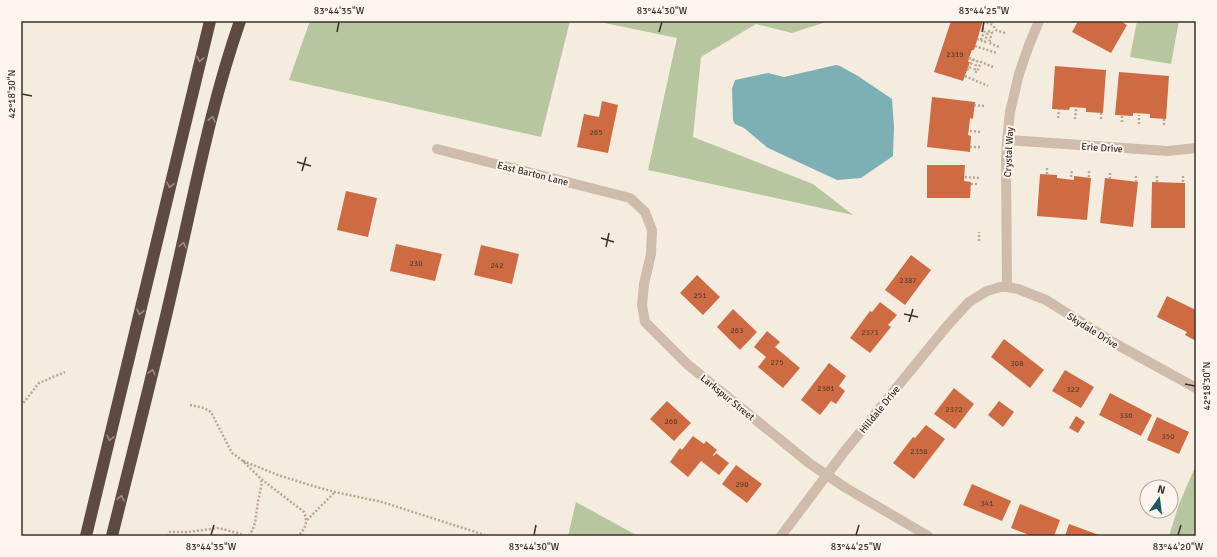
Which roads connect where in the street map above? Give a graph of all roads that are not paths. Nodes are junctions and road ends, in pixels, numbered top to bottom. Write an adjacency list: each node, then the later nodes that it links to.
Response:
1 (210, 21): 12 (highway, one-way to 12)
2 (240, 21): 13 (highway, one-way to 2)
3 (1039, 21): 4 (street, Crystal Way)
4 (1007, 140): 5 (street, Erie Drive); 8 (street, Crystal Way)
5 (1196, 148)
6 (437, 149): 7 (street, East Barton Lane)
7 (630, 198): 11 (street, Larkspur Street)
8 (1007, 287): 9 (street, Skydale Drive); 10 (street, Skydale Drive)
9 (987, 291): 11 (street, Hilldale Drive)
10 (1196, 388)
11 (826, 476): 14 (street, Hilldale Drive); 15 (street, Larkspur Street)
12 (86, 536)
13 (112, 536)
14 (781, 536)
15 (928, 536)

